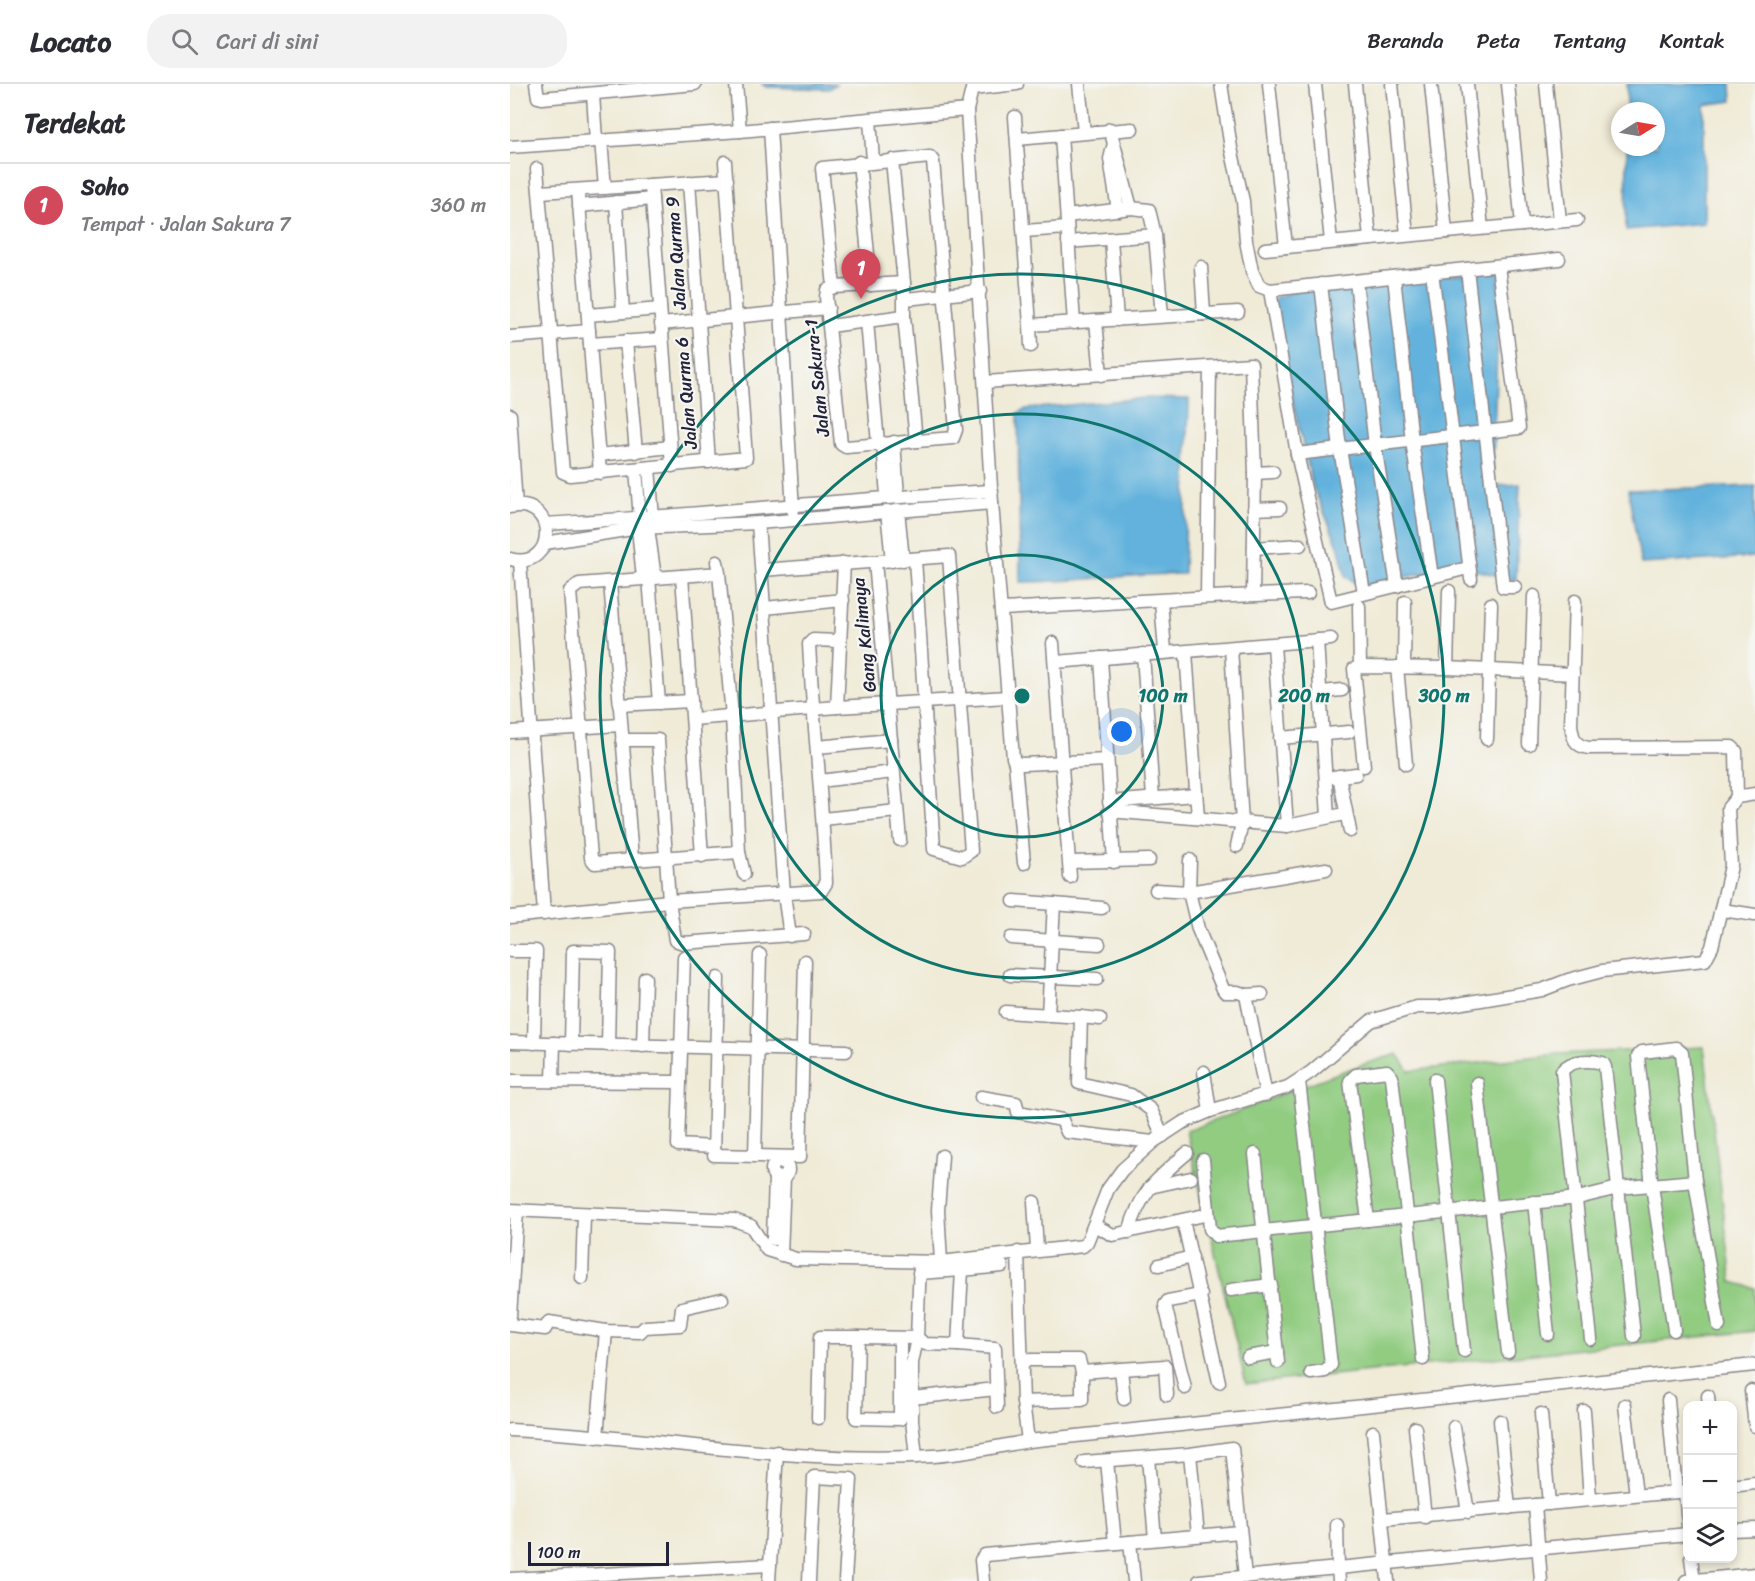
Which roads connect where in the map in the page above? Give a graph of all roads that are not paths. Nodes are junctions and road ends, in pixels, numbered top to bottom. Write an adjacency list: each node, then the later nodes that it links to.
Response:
1 (536, 84): 17 (street)
2 (695, 84): 15 (street)
3 (736, 84): 25 (street)
4 (1017, 84): 19 (street)
5 (1079, 84): 26 (street)
6 (1221, 84): 72 (street)
7 (1269, 84): 59 (street)
8 (1315, 84): 58 (street)
9 (1355, 84): 56 (street)
10 (1392, 84): 54 (street)
11 (1431, 84): 52 (street)
12 (1467, 84): 50 (street)
13 (1508, 84): 49 (street)
14 (1546, 84): 47 (street)
15 (660, 86): 16 (street)
16 (621, 87): 18 (street)
17 (577, 90): 18 (street)
18 (593, 94): 29 (street)
19 (967, 110): 21 (street); 73 (street)
20 (1015, 117): 28 (street)
21 (870, 119): 22 (street); 32 (street)
22 (770, 128): 25 (street); 80 (street)
23 (1110, 129): 24 (street); 26 (street); 45 (street)
24 (1132, 129)
25 (740, 130): 29 (street)
26 (1084, 132): 27 (street)
27 (1061, 135): 28 (street); 48 (street)
28 (1017, 139): 51 (street)
29 (598, 140): 30 (street); 39 (street)
30 (510, 147)
31 (892, 160): 32 (street); 68 (street); 74 (street)
32 (873, 161): 34 (street)
33 (725, 162): 36 (street)
34 (859, 162): 70 (street); 71 (street)
35 (537, 169): 41 (street)
36 (726, 180): 37 (street); 85 (street)
37 (689, 182): 38 (street); 87 (street, Jalan Qurma 9)
38 (651, 185): 39 (street); 42 (street)
39 (604, 188): 40 (street)
40 (578, 190): 41 (street); 44 (street)
41 (540, 192): 95 (street)
42 (652, 199): 43 (street); 77 (street)
43 (616, 202): 44 (street); 78 (street)
44 (579, 206): 82 (street)
45 (1124, 209): 48 (street); 53 (street)
46 (1577, 220): 47 (street)
47 (1560, 221): 49 (street)
48 (1067, 222): 51 (street); 57 (street)
49 (1522, 225): 50 (street)
50 (1482, 228): 52 (street)
51 (1024, 231): 92 (street)
52 (1446, 232): 54 (street)
53 (1155, 235): 55 (street); 84 (street)
54 (1407, 236): 56 (street)
55 (1111, 239): 57 (street); 86 (street)
56 (1370, 239): 58 (street)
57 (1068, 242): 90 (street)
58 (1331, 243): 59 (street)
59 (1286, 247): 60 (street)
60 (1265, 249)
61 (1559, 259): 62 (street)
62 (1498, 266): 64 (street); 105 (street)
63 (1201, 267): 81 (street)
64 (1467, 269): 65 (street); 105 (street)
65 (1432, 272): 66 (street); 106 (street)
66 (1394, 277): 67 (street); 108 (street)
67 (1356, 280): 69 (street); 110 (street)
68 (904, 283): 70 (street); 75 (street)
69 (1321, 284): 72 (street); 112 (street)
70 (870, 285): 71 (street)
71 (834, 287): 76 (street)
72 (1270, 290): 114 (street)
73 (980, 291): 74 (street); 103 (street)
74 (944, 295): 75 (street); 107 (street)
75 (906, 299): 83 (street)
76 (828, 308): 80 (street); 93 (street, Jalan Sakura-1)
77 (660, 309): 78 (street); 91 (street)
78 (623, 312): 82 (street)
79 (1238, 312): 81 (street)
80 (781, 314): 85 (street); 125 (street)
81 (1204, 314): 84 (street)
82 (588, 315): 94 (street)
83 (904, 316): 89 (street); 107 (street)
84 (1162, 316): 86 (street)
85 (735, 318): 87 (street); 116 (street)
86 (1117, 320): 88 (street)
87 (698, 321): 91 (street); 116 (street, Jalan Qurma 6)
88 (1096, 321): 90 (street); 102 (street)
89 (867, 322): 93 (street); 109 (street)
90 (1074, 323): 92 (street)
91 (662, 324): 97 (street)
92 (1030, 325): 100 (street)
93 (830, 326): 109 (street, Jalan Sakura-1)
94 (589, 331): 95 (street); 99 (street)
95 (551, 334): 96 (street); 121 (street)
96 (510, 337)
97 (662, 339): 98 (street); 111 (street)
98 (626, 341): 99 (street); 113 (street)
99 (590, 344): 115 (street)
100 (1031, 346)
101 (1210, 367): 102 (street); 122 (street); 152 (street)
102 (1101, 375): 103 (street)
103 (985, 382): 124 (street)
104 (510, 415): 126 (street)
105 (1486, 432): 106 (street); 147 (street)
106 (1451, 436): 108 (street); 143 (street)
107 (916, 441): 109 (street)
108 (1412, 441): 110 (street); 143 (street)
109 (885, 443): 123 (street)
110 (1375, 445): 112 (street); 146 (street)
111 (670, 447): 113 (street); 117 (street)
112 (1340, 449): 114 (street); 150 (street)
113 (636, 452): 115 (street)
114 (1297, 454): 150 (street)
115 (599, 455): 121 (street)
116 (709, 462): 117 (street)
117 (672, 466): 118 (street)
118 (649, 468): 119 (street); 131 (street)
119 (636, 469): 121 (street); 131 (street)
120 (1273, 472): 122 (street)
121 (600, 473)
122 (1255, 473): 128 (street)
123 (893, 496): 124 (street); 125 (street)
124 (992, 497): 129 (street); 161 (street)
125 (793, 504): 130 (street); 131 (street)
126 (513, 506): 132 (street)
127 (1280, 508): 128 (street)
128 (1254, 509): 136 (street)
129 (892, 511): 130 (street); 138 (street)
130 (794, 520): 133 (street)
131 (645, 523): 132 (street); 133 (street); 134 (street); 144 (street)
132 (545, 524): 134 (street)
133 (758, 524): 141 (street)
134 (545, 543): 137 (street)
135 (1300, 545): 136 (street)
136 (1254, 548): 151 (street)
137 (515, 560): 195 (street)
138 (903, 560): 139 (street); 182 (street); 184 (street)
139 (875, 562): 140 (street); 187 (street, Gang Kalimaya)
140 (844, 563): 141 (street); 154 (street)
141 (762, 570): 160 (street)
142 (682, 576): 144 (street); 183 (street); 191 (street)
143 (1432, 577): 146 (street)
144 (649, 578): 145 (street); 185 (street)
145 (610, 582): 186 (street); 194 (street)
146 (1397, 586): 150 (street)
147 (1515, 587)
148 (1449, 591): 175 (street)
149 (1308, 592): 151 (street)
150 (1364, 593)
151 (1253, 594): 152 (street)
152 (1207, 596): 155 (street)
153 (1534, 597): 177 (street)
154 (843, 600): 160 (street); 164 (street)
155 (1161, 601): 161 (street); 168 (street)
156 (1575, 601): 178 (street)
157 (1405, 602): 174 (street)
158 (1491, 604): 176 (street)
159 (1359, 606): 173 (street)
160 (765, 608): 190 (street)
161 (1001, 609): 181 (street)
162 (1331, 639): 163 (street)
163 (1317, 640): 166 (street); 180 (street)
164 (839, 641): 188 (street); 189 (street)
165 (1053, 643): 172 (street)
166 (1274, 645): 167 (street); 199 (street)
167 (1231, 648): 169 (street); 223 (street)
168 (1165, 651): 169 (street); 170 (street)
169 (1186, 652): 214 (street)
170 (1143, 654): 171 (street); 216 (street)
171 (1101, 658): 172 (street); 205 (street)
172 (1056, 662): 206 (street)
173 (1360, 667): 174 (street); 210 (street)
174 (1400, 667): 175 (street); 208 (street)
175 (1447, 668): 176 (street)
176 (1488, 670): 177 (street); 200 (street)
177 (1531, 673): 178 (street); 203 (street)
178 (1573, 674): 215 (street)
179 (1342, 690): 180 (street)
180 (1322, 692): 198 (street)
181 (1008, 697): 182 (street); 207 (street)
182 (961, 699): 184 (street); 184 (street)
183 (691, 701): 185 (street); 192 (street)
184 (924, 701): 187 (street)
185 (658, 703): 186 (street)
186 (619, 705): 193 (street)
187 (889, 705): 188 (street); 202 (street, Gang Kalimaya)
188 (837, 707): 189 (street)
189 (812, 709): 190 (street); 204 (street)
190 (772, 713): 191 (street); 242 (street)
191 (732, 716): 192 (street); 228 (street)
192 (693, 719): 229 (street)
193 (620, 725): 194 (street); 201 (street)
194 (582, 727): 195 (street); 231 (street)
195 (530, 731): 196 (street); 248 (street)
196 (510, 732)
197 (1349, 732): 198 (street)
198 (1322, 735): 199 (street); 211 (street)
199 (1280, 738): 224 (street)
200 (1487, 739)
201 (622, 740): 230 (street); 231 (street)
202 (891, 740): 204 (street); 209 (street, Gang Kalimaya)
203 (1529, 744)
204 (817, 747): 212 (street)
205 (1107, 760): 206 (street); 217 (street)
206 (1063, 762): 207 (street); 234 (street)
207 (1015, 763): 236 (street)
208 (1406, 764)
209 (893, 772): 212 (street); 218 (street, Gang Kalimaya)
210 (1339, 776): 211 (street); 219 (street)
211 (1326, 777): 220 (street)
212 (820, 781): 222 (street)
213 (1755, 794): 215 (street)
214 (1196, 795): 216 (street); 221 (street)
215 (1737, 797): 247 (street)
216 (1153, 798): 217 (street)
217 (1109, 807): 221 (street); 235 (street)
218 (897, 811): 222 (street); 226 (street, Gang Kalimaya)
219 (1345, 814): 220 (street); 225 (street)
220 (1328, 817): 224 (street)
221 (1198, 818): 223 (street)
222 (823, 819): 242 (street)
223 (1242, 823): 224 (street); 227 (street)
224 (1287, 826)
225 (1350, 831)
226 (900, 840)
227 (1237, 846)
228 (739, 852): 229 (street); 238 (street)
229 (702, 856): 230 (street)
230 (668, 858): 231 (street); 243 (street)
231 (632, 859)
232 (1149, 860): 235 (street)
233 (1190, 860): 241 (street)
234 (1070, 862): 235 (street); 239 (street)
235 (1113, 862)
236 (1024, 863)
237 (1326, 869): 241 (street)
238 (744, 874)
239 (1070, 877)
240 (1156, 890): 241 (street)
241 (1189, 892): 266 (street)
242 (784, 894): 243 (street); 252 (street)
243 (669, 901): 248 (street); 252 (street)
244 (1014, 901): 245 (street)
245 (1054, 904): 246 (street); 254 (street)
246 (1102, 908)
247 (1722, 910): 249 (street); 286 (street)
248 (544, 914): 250 (street)
249 (1755, 915)
250 (510, 917)
251 (804, 934): 252 (street)
252 (790, 936)
253 (1011, 938): 254 (street)
254 (1052, 941): 255 (street); 261 (street)
255 (1099, 944)
256 (510, 951): 272 (street)
257 (760, 955): 279 (street)
258 (684, 957): 277 (street)
259 (805, 961): 280 (street)
260 (1010, 975): 261 (street)
261 (1050, 977): 264 (street); 268 (street)
262 (645, 978): 276 (street)
263 (718, 978): 278 (street)
264 (1097, 979)
265 (1262, 994): 266 (street)
266 (1246, 996): 289 (street)
267 (1006, 1012): 268 (street)
268 (1048, 1015): 269 (street)
269 (1081, 1017): 270 (street); 292 (street)
270 (1100, 1019)
271 (510, 1042): 272 (street)
272 (534, 1043): 273 (street)
273 (554, 1043): 274 (street); 285 (street)
274 (571, 1044): 275 (street); 275 (street)
275 (608, 1045): 276 (street)
276 (643, 1046): 277 (street)
277 (682, 1047): 278 (street); 287 (street)
278 (716, 1047): 279 (street); 293 (street)
279 (758, 1048): 280 (street); 296 (street)
280 (802, 1050): 281 (street); 299 (street)
281 (846, 1051)
282 (1204, 1072): 291 (street)
283 (1435, 1080): 310 (street)
284 (510, 1081): 285 (street)
285 (553, 1081): 287 (street)
286 (1299, 1081): 289 (street); 317 (street)
287 (680, 1082): 293 (street)
288 (1477, 1083): 308 (street)
289 (1266, 1095): 291 (street)
290 (981, 1097): 292 (street)
291 (1210, 1111): 292 (street)
292 (1158, 1138): 316 (street)
293 (714, 1147): 296 (street)
294 (1186, 1153): 303 (street)
295 (1255, 1154): 319 (street)
296 (755, 1156): 299 (street)
297 (942, 1156): 324 (street)
298 (1203, 1161): 319 (street)
299 (781, 1166): 322 (street)
300 (1191, 1178): 303 (street)
301 (1695, 1180): 302 (street); 302 (street); 336 (street)
302 (1652, 1186): 304 (street); 337 (street)
303 (1149, 1188): 318 (street)
304 (1618, 1188): 305 (street); 305 (street); 340 (street)
305 (1578, 1198): 307 (street); 344 (street)
306 (1034, 1202): 320 (street)
307 (1534, 1203): 308 (street); 339 (street)
308 (1493, 1207): 310 (street); 347 (street)
309 (514, 1211): 311 (street); 334 (street)
310 (1450, 1211): 313 (street); 346 (street)
311 (584, 1215): 322 (street); 329 (street)
312 (1200, 1216): 314 (street)
313 (1408, 1216): 315 (street); 315 (street); 349 (street)
314 (1183, 1220): 318 (street); 323 (street)
315 (1368, 1220): 317 (street)
316 (1094, 1225): 318 (street); 320 (street)
317 (1316, 1227): 319 (street); 354 (street)
318 (1129, 1232)
319 (1264, 1232): 330 (street)
320 (1037, 1250): 321 (street)
321 (1018, 1252): 325 (street); 350 (street)
322 (777, 1254): 328 (street)
323 (1192, 1257): 326 (street); 332 (street)
324 (941, 1262): 325 (street); 328 (street)
325 (962, 1264): 327 (street); 328 (street); 345 (street)
326 (1159, 1265)
327 (1002, 1266)
328 (920, 1267): 342 (street)
329 (582, 1278)
330 (1270, 1285): 331 (street); 348 (street)
331 (1231, 1290)
332 (1200, 1295): 355 (street); 356 (street)
333 (722, 1299): 338 (street)
334 (510, 1316)
335 (510, 1325): 338 (street)
336 (1719, 1326)
337 (1674, 1330)
338 (606, 1331): 374 (street)
339 (1548, 1334)
340 (1634, 1336)
341 (858, 1337): 343 (street); 343 (street); 368 (street)
342 (917, 1338): 343 (street); 345 (street); 360 (street)
343 (900, 1339)
344 (1591, 1339)
345 (958, 1345): 357 (street)
346 (1464, 1351)
347 (1508, 1352)
348 (1248, 1357)
349 (1423, 1359)
350 (1022, 1360): 353 (street); 363 (street)
351 (1755, 1365): 376 (street)
352 (1121, 1370): 353 (street); 359 (street); 361 (street)
353 (1082, 1372): 363 (street)
354 (1311, 1373)
355 (1219, 1382)
356 (1185, 1388)
357 (996, 1389): 360 (street); 365 (street)
358 (1751, 1391): 370 (street)
359 (1167, 1395)
360 (912, 1398): 379 (street)
361 (1124, 1399)
362 (1668, 1400): 385 (street)
363 (1023, 1402): 376 (street)
364 (1624, 1405): 386 (street)
365 (997, 1407)
366 (1584, 1411): 387 (street)
367 (1541, 1414): 388 (street)
368 (818, 1418)
369 (1500, 1421): 390 (street)
370 (1755, 1426)
371 (1454, 1427): 391 (street)
372 (1415, 1428): 392 (street)
373 (510, 1430): 374 (street)
374 (597, 1431): 377 (street)
375 (1373, 1432): 393 (street)
376 (1028, 1441): 379 (street)
377 (777, 1452): 379 (street); 406 (street)
378 (1190, 1454): 380 (street); 397 (street); 399 (street)
379 (916, 1456)
380 (1148, 1458): 381 (street); 400 (street)
381 (1107, 1461): 382 (street); 402 (street)
382 (1084, 1462)
383 (1755, 1483): 384 (street)
384 (1737, 1485)
385 (1683, 1491): 386 (street)
386 (1636, 1495): 387 (street)
387 (1590, 1499): 388 (street)
388 (1549, 1503): 389 (street)
389 (1535, 1505): 390 (street); 403 (street)
390 (1509, 1508): 391 (street)
391 (1468, 1512): 392 (street)
392 (1425, 1517): 393 (street)
393 (1383, 1520): 404 (street)
394 (1337, 1525): 407 (street)
395 (1755, 1528): 396 (street)
396 (1737, 1530)
397 (1240, 1532): 399 (street); 409 (street)
398 (1683, 1534): 403 (street)
399 (1198, 1535): 400 (street)
400 (1155, 1539): 401 (street)
401 (1130, 1542): 402 (street); 417 (street)
402 (1115, 1543): 416 (street)
403 (1538, 1549): 404 (street); 421 (street)
404 (1387, 1563): 407 (street); 420 (street)
405 (1692, 1563): 423 (street)
406 (770, 1565): 411 (street); 413 (street)
407 (1338, 1568): 410 (street); 419 (street)
408 (1755, 1574): 423 (street)
409 (1245, 1577): 410 (street); 418 (street)
410 (1287, 1577)
411 (604, 1578): 412 (street)
412 (510, 1579)
413 (769, 1581)
414 (809, 1581): 415 (street)
415 (845, 1581)
416 (983, 1581)
417 (1134, 1581)
418 (1199, 1581)
419 (1339, 1581)
420 (1388, 1581)
421 (1541, 1581)
422 (1686, 1581): 423 (street)
423 (1694, 1581)

